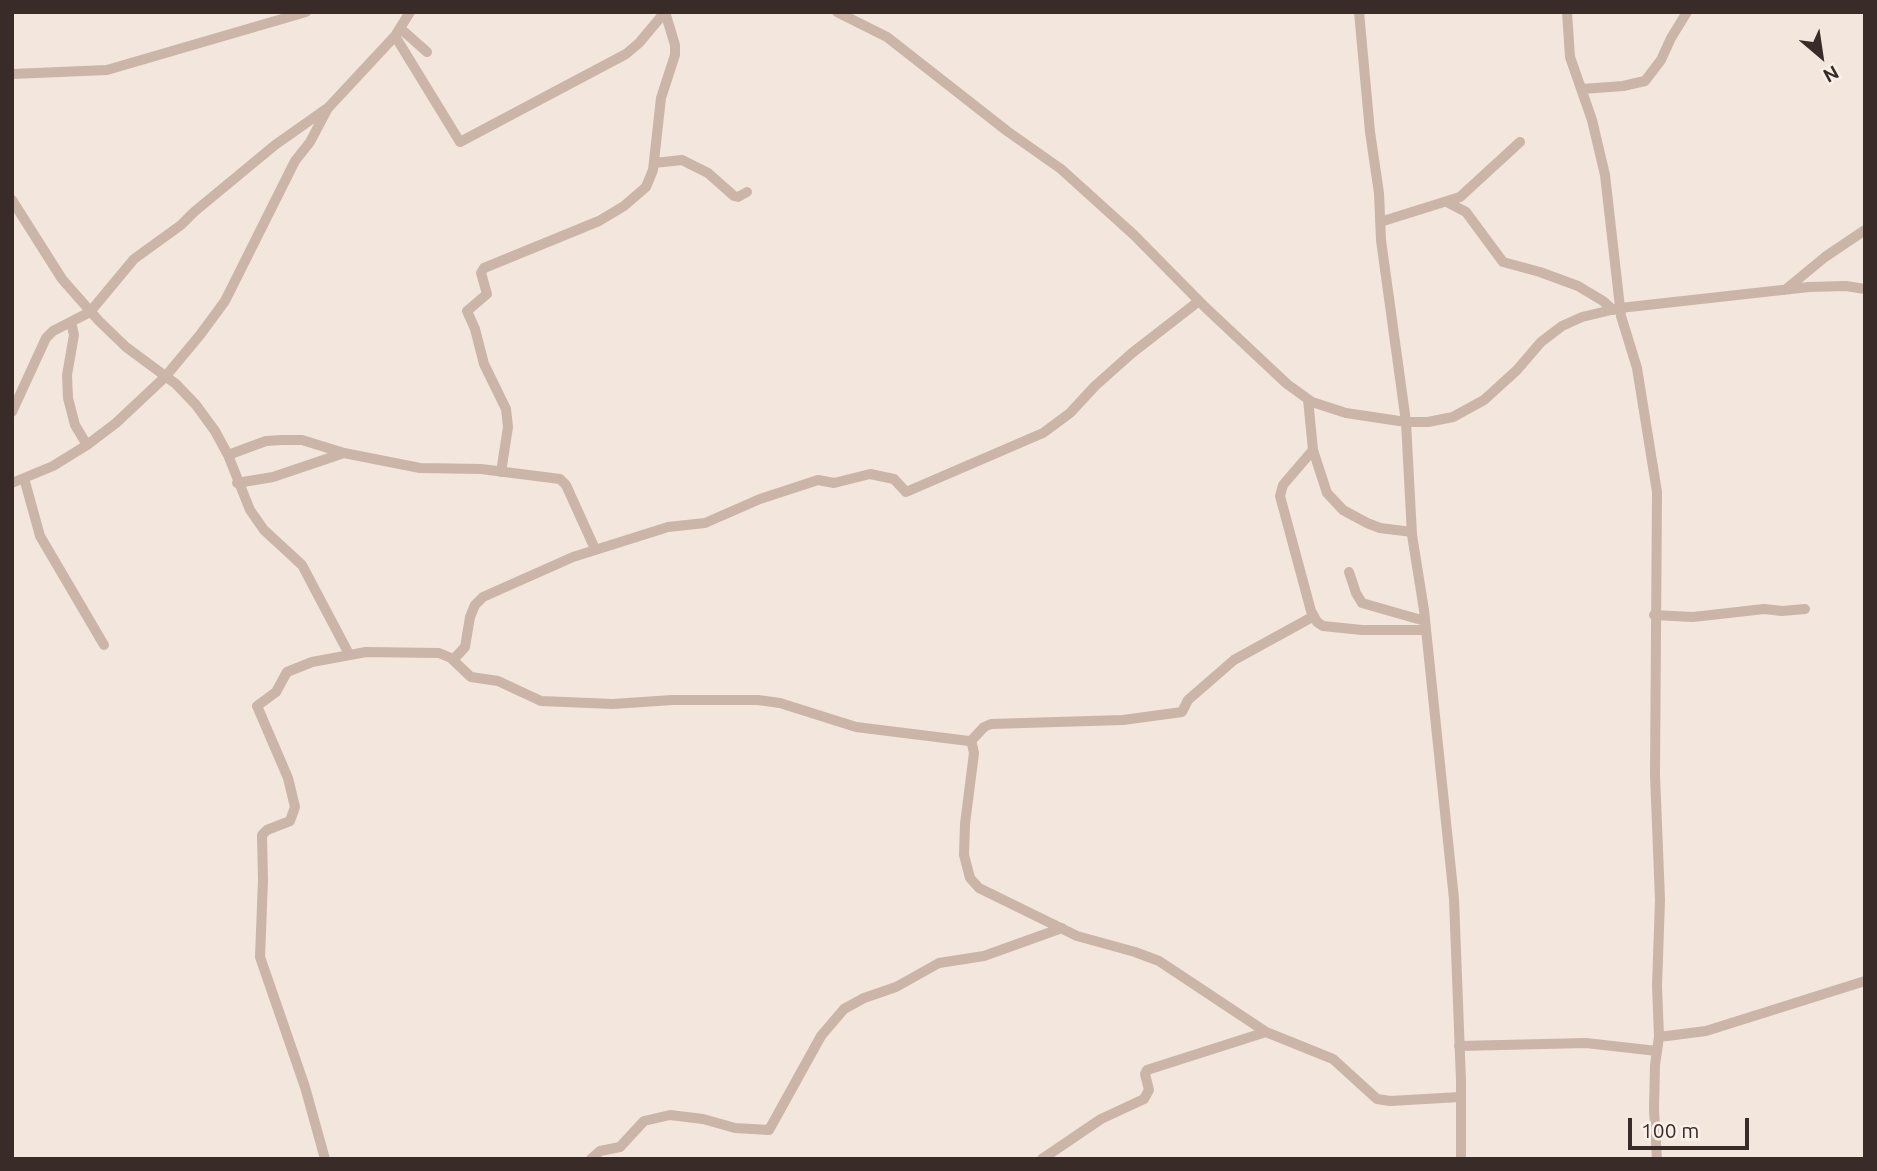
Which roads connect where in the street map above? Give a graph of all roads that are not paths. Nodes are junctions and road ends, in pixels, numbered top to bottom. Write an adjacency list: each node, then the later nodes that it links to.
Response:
1 (306, 12): 10 (street)
2 (410, 12): 8 (street)
3 (665, 12): 8 (street); 14 (street)
4 (836, 12): 22 (street)
5 (1359, 12): 18 (street)
6 (1567, 12): 11 (street)
7 (1688, 12): 11 (street)
8 (398, 33): 9 (street); 12 (street)
9 (426, 52)
10 (12, 74)
11 (1582, 89): 23 (street)
12 (328, 108): 24 (street); 26 (street)
13 (1520, 142): 17 (street)
14 (654, 163): 15 (street); 34 (street)
15 (747, 192)
16 (12, 200): 24 (street)
17 (1447, 202): 18 (street); 23 (street)
18 (1380, 222): 29 (street)
19 (1865, 230): 21 (street)
20 (1865, 289): 21 (street)
21 (1785, 290): 23 (street)
22 (1199, 301): 27 (street); 39 (street)
23 (1616, 309): 29 (street); 42 (street)
24 (90, 312): 25 (street); 26 (street)
25 (71, 323): 28 (street); 30 (street)
26 (165, 377): 30 (street); 33 (street)
27 (1308, 399): 29 (street); 31 (street)
28 (12, 412)
29 (1406, 422): 38 (street)
30 (87, 445): 35 (street)
31 (1313, 450): 38 (street); 43 (street)
32 (344, 453): 33 (street); 34 (street); 37 (street)
33 (228, 455): 37 (street)
34 (501, 472): 39 (street)
35 (24, 478): 36 (street); 45 (street)
36 (12, 483)
37 (237, 483): 46 (street)
38 (1412, 532): 44 (street)
39 (595, 549): 47 (street)
40 (1349, 572): 44 (street)
41 (1805, 609): 42 (street)
42 (1654, 615): 52 (street)
43 (1314, 616): 44 (street); 48 (street)
44 (1425, 625): 53 (street)
45 (104, 645)
46 (349, 654): 47 (street); 56 (street)
47 (453, 660): 48 (street)
48 (970, 742): 49 (street)
49 (1062, 928): 51 (street); 57 (street)
50 (1865, 981): 52 (street)
51 (1266, 1032): 55 (street); 58 (street)
52 (1659, 1037): 54 (street)
53 (1459, 1046): 54 (street); 55 (street)
54 (1657, 1051): 60 (street)
55 (1460, 1097): 59 (street)
56 (325, 1159)
57 (591, 1159)
58 (1042, 1159)
59 (1461, 1159)
60 (1657, 1159)

